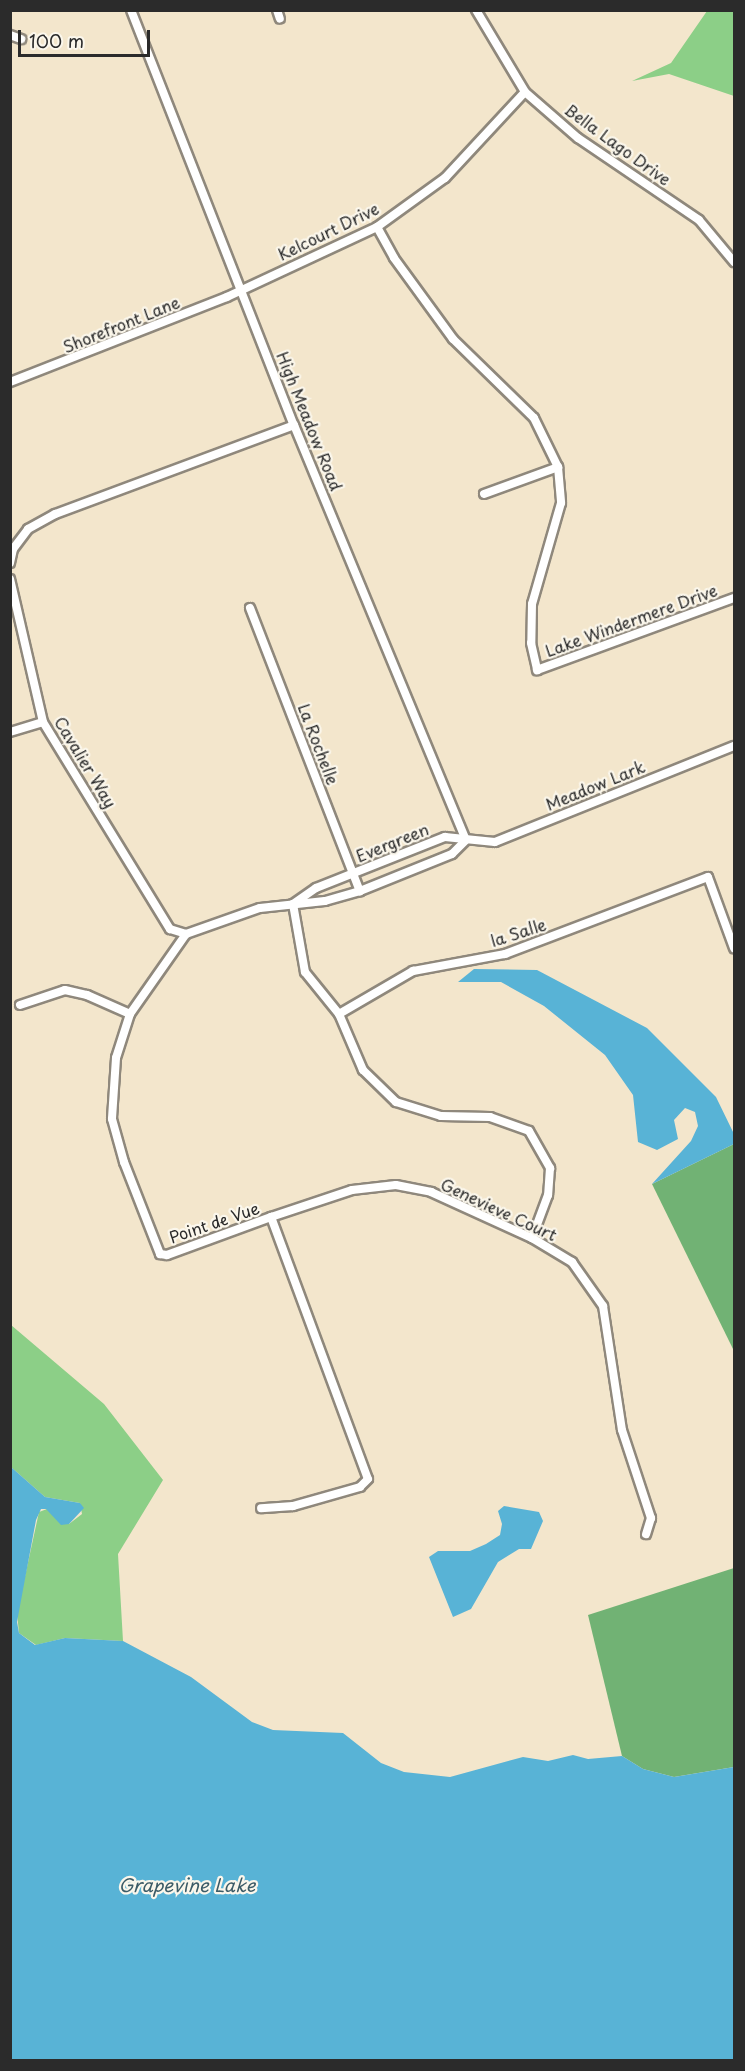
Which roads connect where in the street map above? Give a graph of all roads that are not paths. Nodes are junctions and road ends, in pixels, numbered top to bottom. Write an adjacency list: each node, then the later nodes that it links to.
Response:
1 (131, 10): 8 (street, High Meadow Road)
2 (476, 10): 5 (street, Bella Lago Drive)
3 (10, 35): 4 (street)
4 (21, 39)
5 (525, 92): 6 (street, Kelcourt Drive); 7 (street, Bella Lago Drive)
6 (377, 226): 8 (street, Kelcourt Drive); 11 (street)
7 (735, 262)
8 (241, 288): 9 (street, Shorefront Lane); 10 (street, High Meadow Road)
9 (10, 382)
10 (294, 425): 13 (street); 20 (street, High Meadow Road)
11 (558, 467): 12 (street); 15 (street, Lake Windermere Drive)
12 (484, 494)
13 (10, 563)
14 (10, 579): 17 (street, Cavalier Way)
15 (735, 598)
16 (250, 608): 21 (street, La Rochelle)
17 (43, 722): 18 (street); 24 (street, Cavalier Way)
18 (10, 732)
19 (735, 746): 20 (street, Meadow Lark)
20 (466, 840): 21 (street, Evergreen); 22 (street, Evergreen)
21 (354, 873): 22 (street, La Rochelle); 23 (street, Evergreen)
22 (360, 891): 23 (street, Evergreen)
23 (293, 904): 24 (street, Evergreen); 28 (street)
24 (186, 934): 27 (street, Point de Vue)
25 (735, 948): 28 (street, la Salle)
26 (20, 1005): 27 (street)
27 (130, 1014): 29 (street, Point de Vue)
28 (339, 1014): 30 (street)
29 (271, 1218): 30 (street, Genevieve Court); 31 (street, Point de Vue)
30 (532, 1238): 32 (street, Genevieve Court)
31 (261, 1508)
32 (646, 1534)

